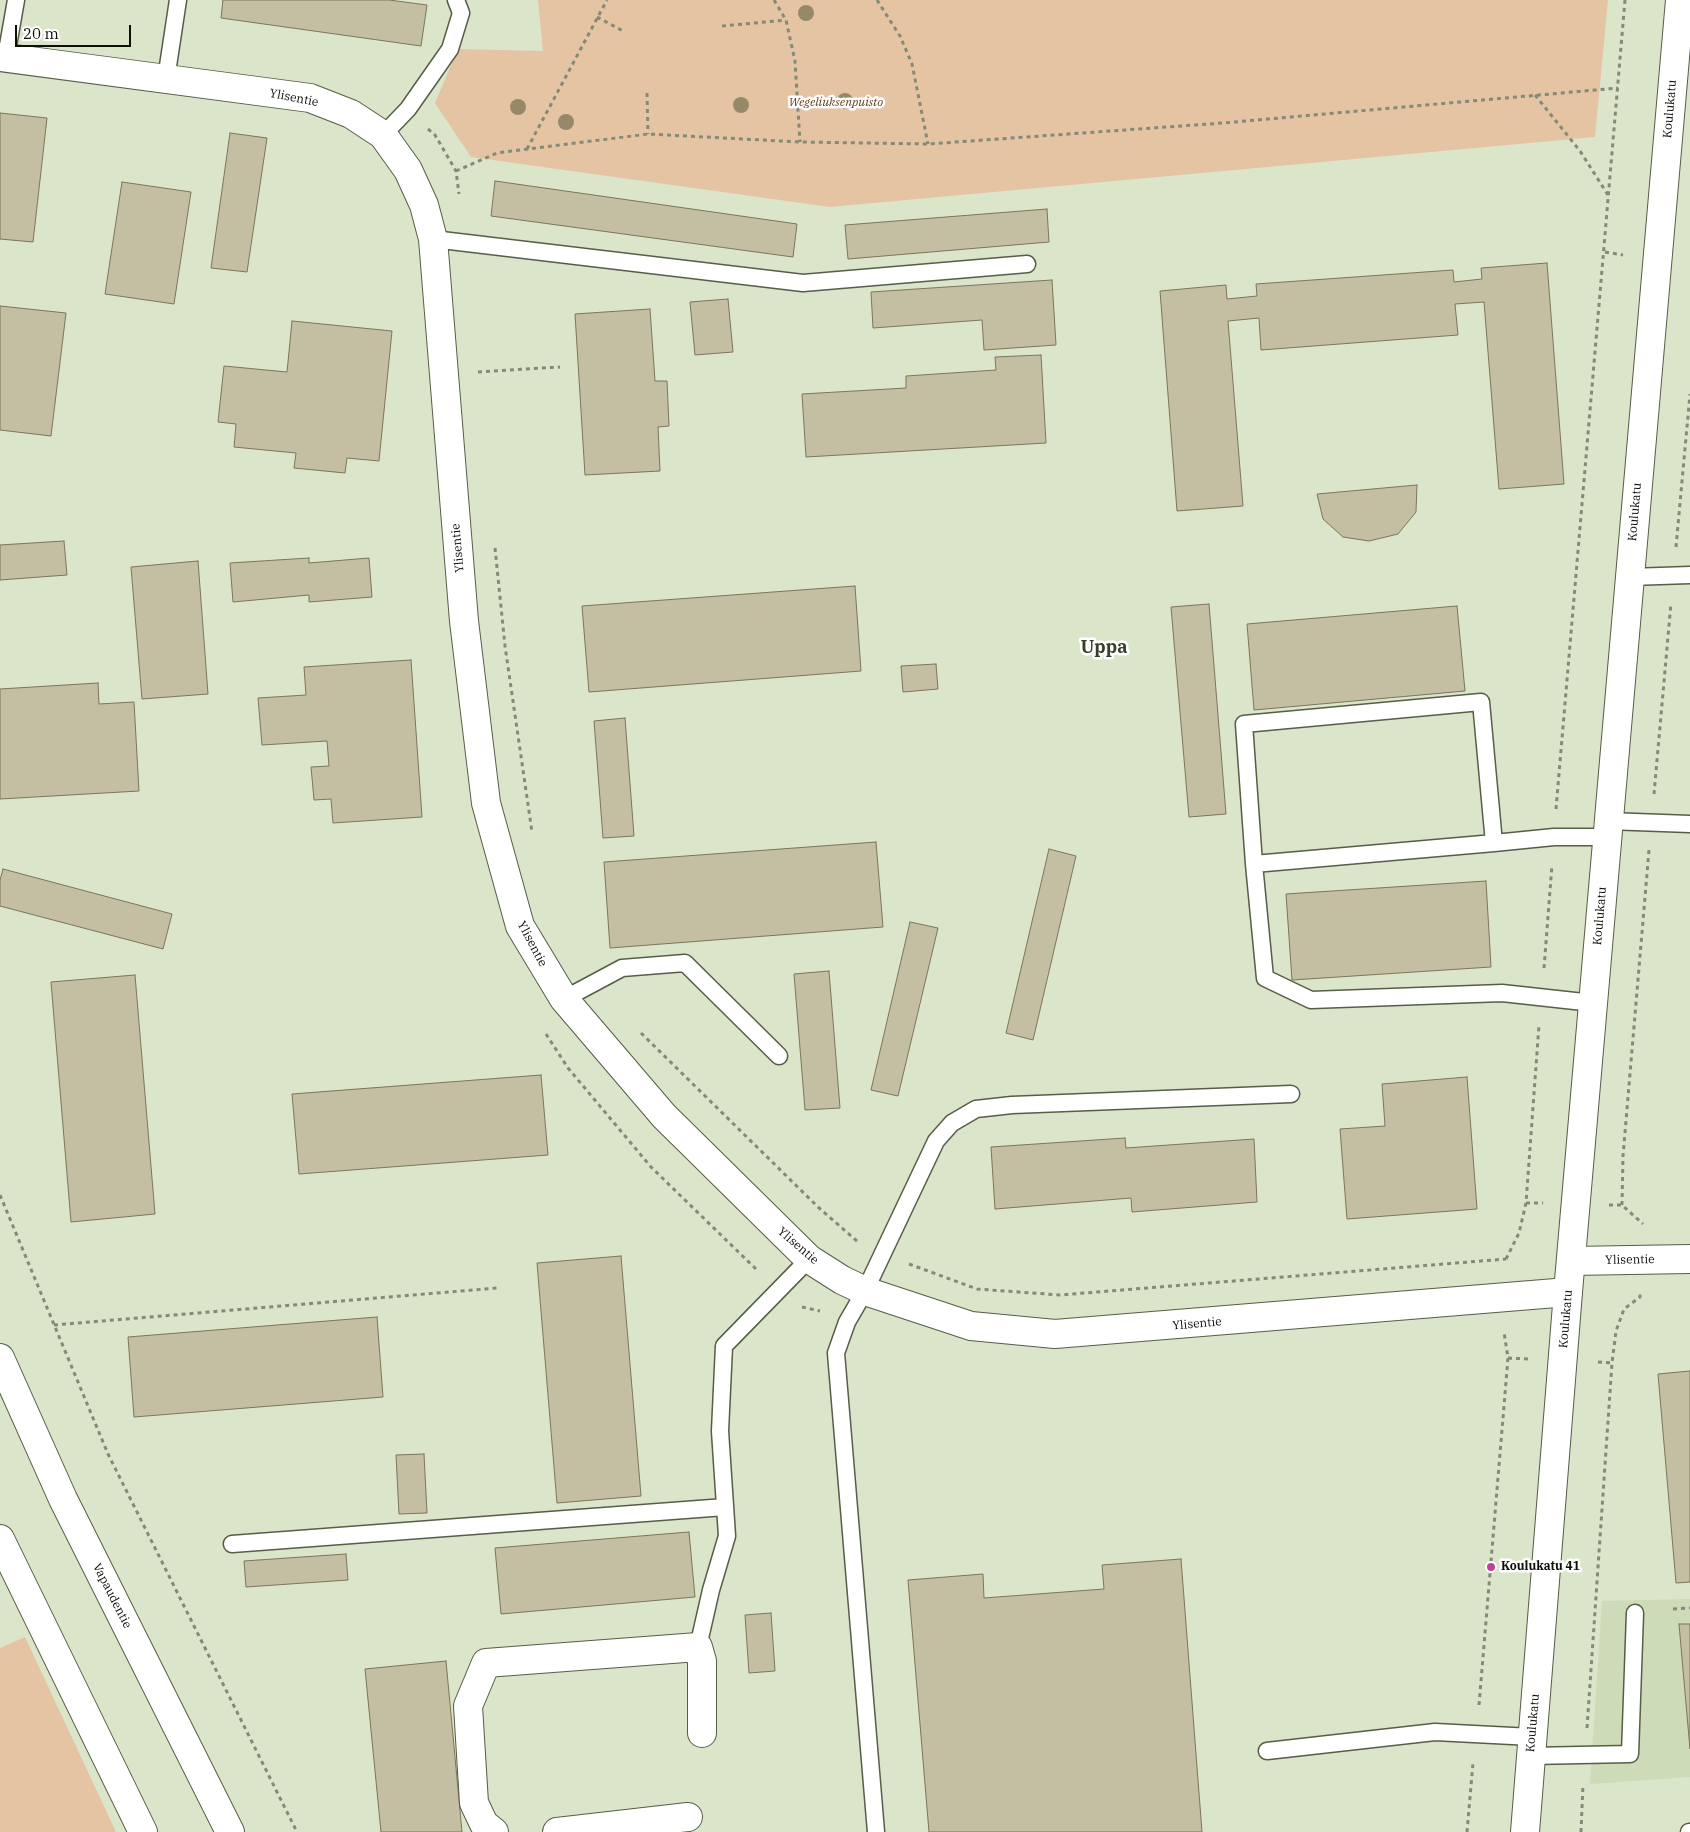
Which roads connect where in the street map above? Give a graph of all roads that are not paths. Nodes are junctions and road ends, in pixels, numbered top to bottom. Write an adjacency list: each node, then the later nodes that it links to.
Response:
1 (16, 0): 5 (lane)
2 (178, 0): 6 (lane)
3 (456, 0): 7 (lane)
4 (1680, 0): 11 (street, Koulukatu)
5 (3, 57): 6 (street, Ylisentie)
6 (166, 79): 7 (street, Ylisentie)
7 (384, 135): 8 (street, Ylisentie)
8 (433, 238): 9 (lane); 16 (street, Ylisentie)
9 (1027, 264)
10 (1690, 575): 11 (lane)
11 (1630, 577): 13 (street, Koulukatu)
12 (1690, 824): 13 (lane)
13 (1608, 829): 14 (lane); 17 (street, Koulukatu)
14 (1494, 843): 15 (lane); 15 (lane)
15 (1254, 864): 17 (lane)
16 (564, 999): 18 (lane); 20 (street, Ylisentie)
17 (1593, 1003): 22 (street, Koulukatu)
18 (779, 1056)
19 (1291, 1094): 23 (lane)
20 (809, 1259): 23 (street, Ylisentie); 26 (lane)
21 (1690, 1260): 22 (street, Ylisentie)
22 (1571, 1261): 24 (street, Koulukatu)
23 (865, 1291): 24 (street, Ylisentie); 39 (lane)
24 (1568, 1292): 32 (street, Koulukatu)
25 (0, 1358): 36 (street, Vapaudentie)
26 (725, 1507): 28 (lane); 30 (lane)
27 (0, 1539): 35 (street)
28 (232, 1544)
29 (1635, 1613): 32 (lane)
30 (698, 1647): 31 (street); 37 (street)
31 (702, 1733)
32 (1531, 1747): 33 (lane); 40 (street, Koulukatu)
33 (1267, 1751)
34 (688, 1817): 38 (street)
35 (143, 1832)
36 (230, 1832)
37 (494, 1832)
38 (557, 1832)
39 (876, 1832)
40 (1525, 1832)

